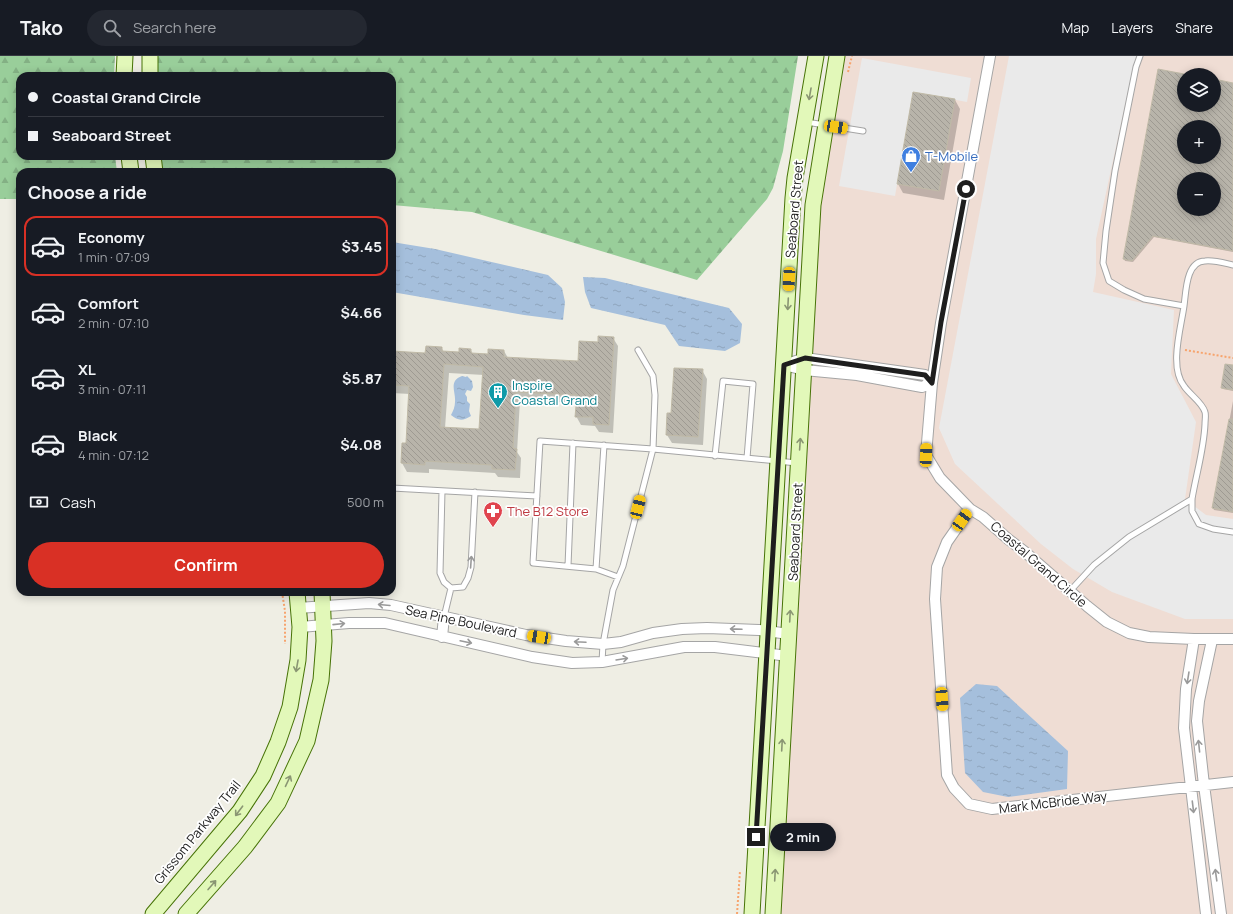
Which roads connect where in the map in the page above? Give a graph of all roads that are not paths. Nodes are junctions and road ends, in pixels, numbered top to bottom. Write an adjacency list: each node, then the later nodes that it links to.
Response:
1 (125, 56): 7 (street)
2 (150, 56): 8 (street)
3 (816, 56): 9 (street, Seaboard Street, one-way to 9)
4 (837, 56): 10 (street, Seaboard Street)
5 (990, 56): 17 (street, Coastal Grand Circle)
6 (1140, 56): 13 (lane)
7 (124, 72)
8 (150, 72)
9 (805, 122): 10 (lane); 16 (street, Seaboard Street, one-way to 16)
10 (825, 125): 11 (lane); 15 (street, Seaboard Street)
11 (864, 131)
12 (1233, 265): 13 (lane)
13 (1184, 306): 29 (lane)
14 (638, 350): 20 (lane)
15 (804, 364): 16 (street); 17 (street); 24 (street, Seaboard Street, one-way to 15)
16 (784, 365): 23 (street, Seaboard Street)
17 (932, 383): 30 (street, Coastal Grand Circle)
18 (573, 443): 19 (lane); 28 (lane); 32 (lane)
19 (604, 445): 20 (lane); 33 (lane)
20 (653, 449): 21 (lane); 34 (lane)
21 (715, 456): 22 (lane); 22 (lane)
22 (747, 458): 23 (lane)
23 (779, 462): 24 (lane); 43 (street, Seaboard Street)
24 (798, 464): 44 (street, Seaboard Street, one-way to 24)
25 (396, 488): 26 (lane)
26 (442, 491): 27 (lane); 35 (lane)
27 (474, 492): 28 (lane); 35 (lane, one-way to 27)
28 (537, 496): 32 (lane)
29 (1192, 499): 31 (lane); 36 (lane)
30 (970, 509): 36 (street, Coastal Grand Circle); 55 (street, Mark McBride Way)
31 (1233, 532)
32 (568, 566): 33 (lane)
33 (596, 569): 34 (lane)
34 (618, 577): 49 (lane)
35 (451, 588): 40 (lane)
36 (1070, 591): 46 (street, Coastal Grand Circle)
37 (297, 596): 39 (street)
38 (323, 599): 39 (street, Sea Pine Boulevard); 40 (street, Sea Pine Boulevard, one-way to 38); 41 (street)
39 (298, 608): 42 (street)
40 (444, 617): 45 (street); 49 (street, Sea Pine Boulevard, one-way to 40)
41 (323, 626): 42 (street, Sea Pine Boulevard); 45 (street, Sea Pine Boulevard, one-way to 45); 57 (street, one-way to 41)
42 (300, 627): 56 (street, one-way to 56)
43 (768, 631): 44 (street, Sea Pine Boulevard); 49 (street, Sea Pine Boulevard, one-way to 49); 50 (street, Seaboard Street)
44 (789, 634): 51 (street, Seaboard Street)
45 (442, 637): 52 (street, Sea Pine Boulevard, one-way to 52)
46 (1194, 639): 48 (street, Coastal Grand Circle); 55 (street, one-way to 55)
47 (1233, 639): 48 (street, Coastal Grand Circle)
48 (1212, 640): 54 (street, one-way to 48)
49 (603, 644): 52 (lane)
50 (767, 653): 51 (street, Sea Pine Boulevard); 52 (street, Sea Pine Boulevard, one-way to 50); 58 (street, Seaboard Street)
51 (788, 656): 59 (street, Seaboard Street, one-way to 51)
52 (602, 662)
53 (1233, 782): 54 (street, Mark McBride Way)
54 (1204, 785): 55 (street, Mark McBride Way); 61 (street, one-way to 54)
55 (1190, 787): 60 (street, one-way to 60)
56 (153, 914)
57 (186, 914)
58 (752, 914)
59 (773, 914)
60 (1206, 914)
61 (1222, 914)

